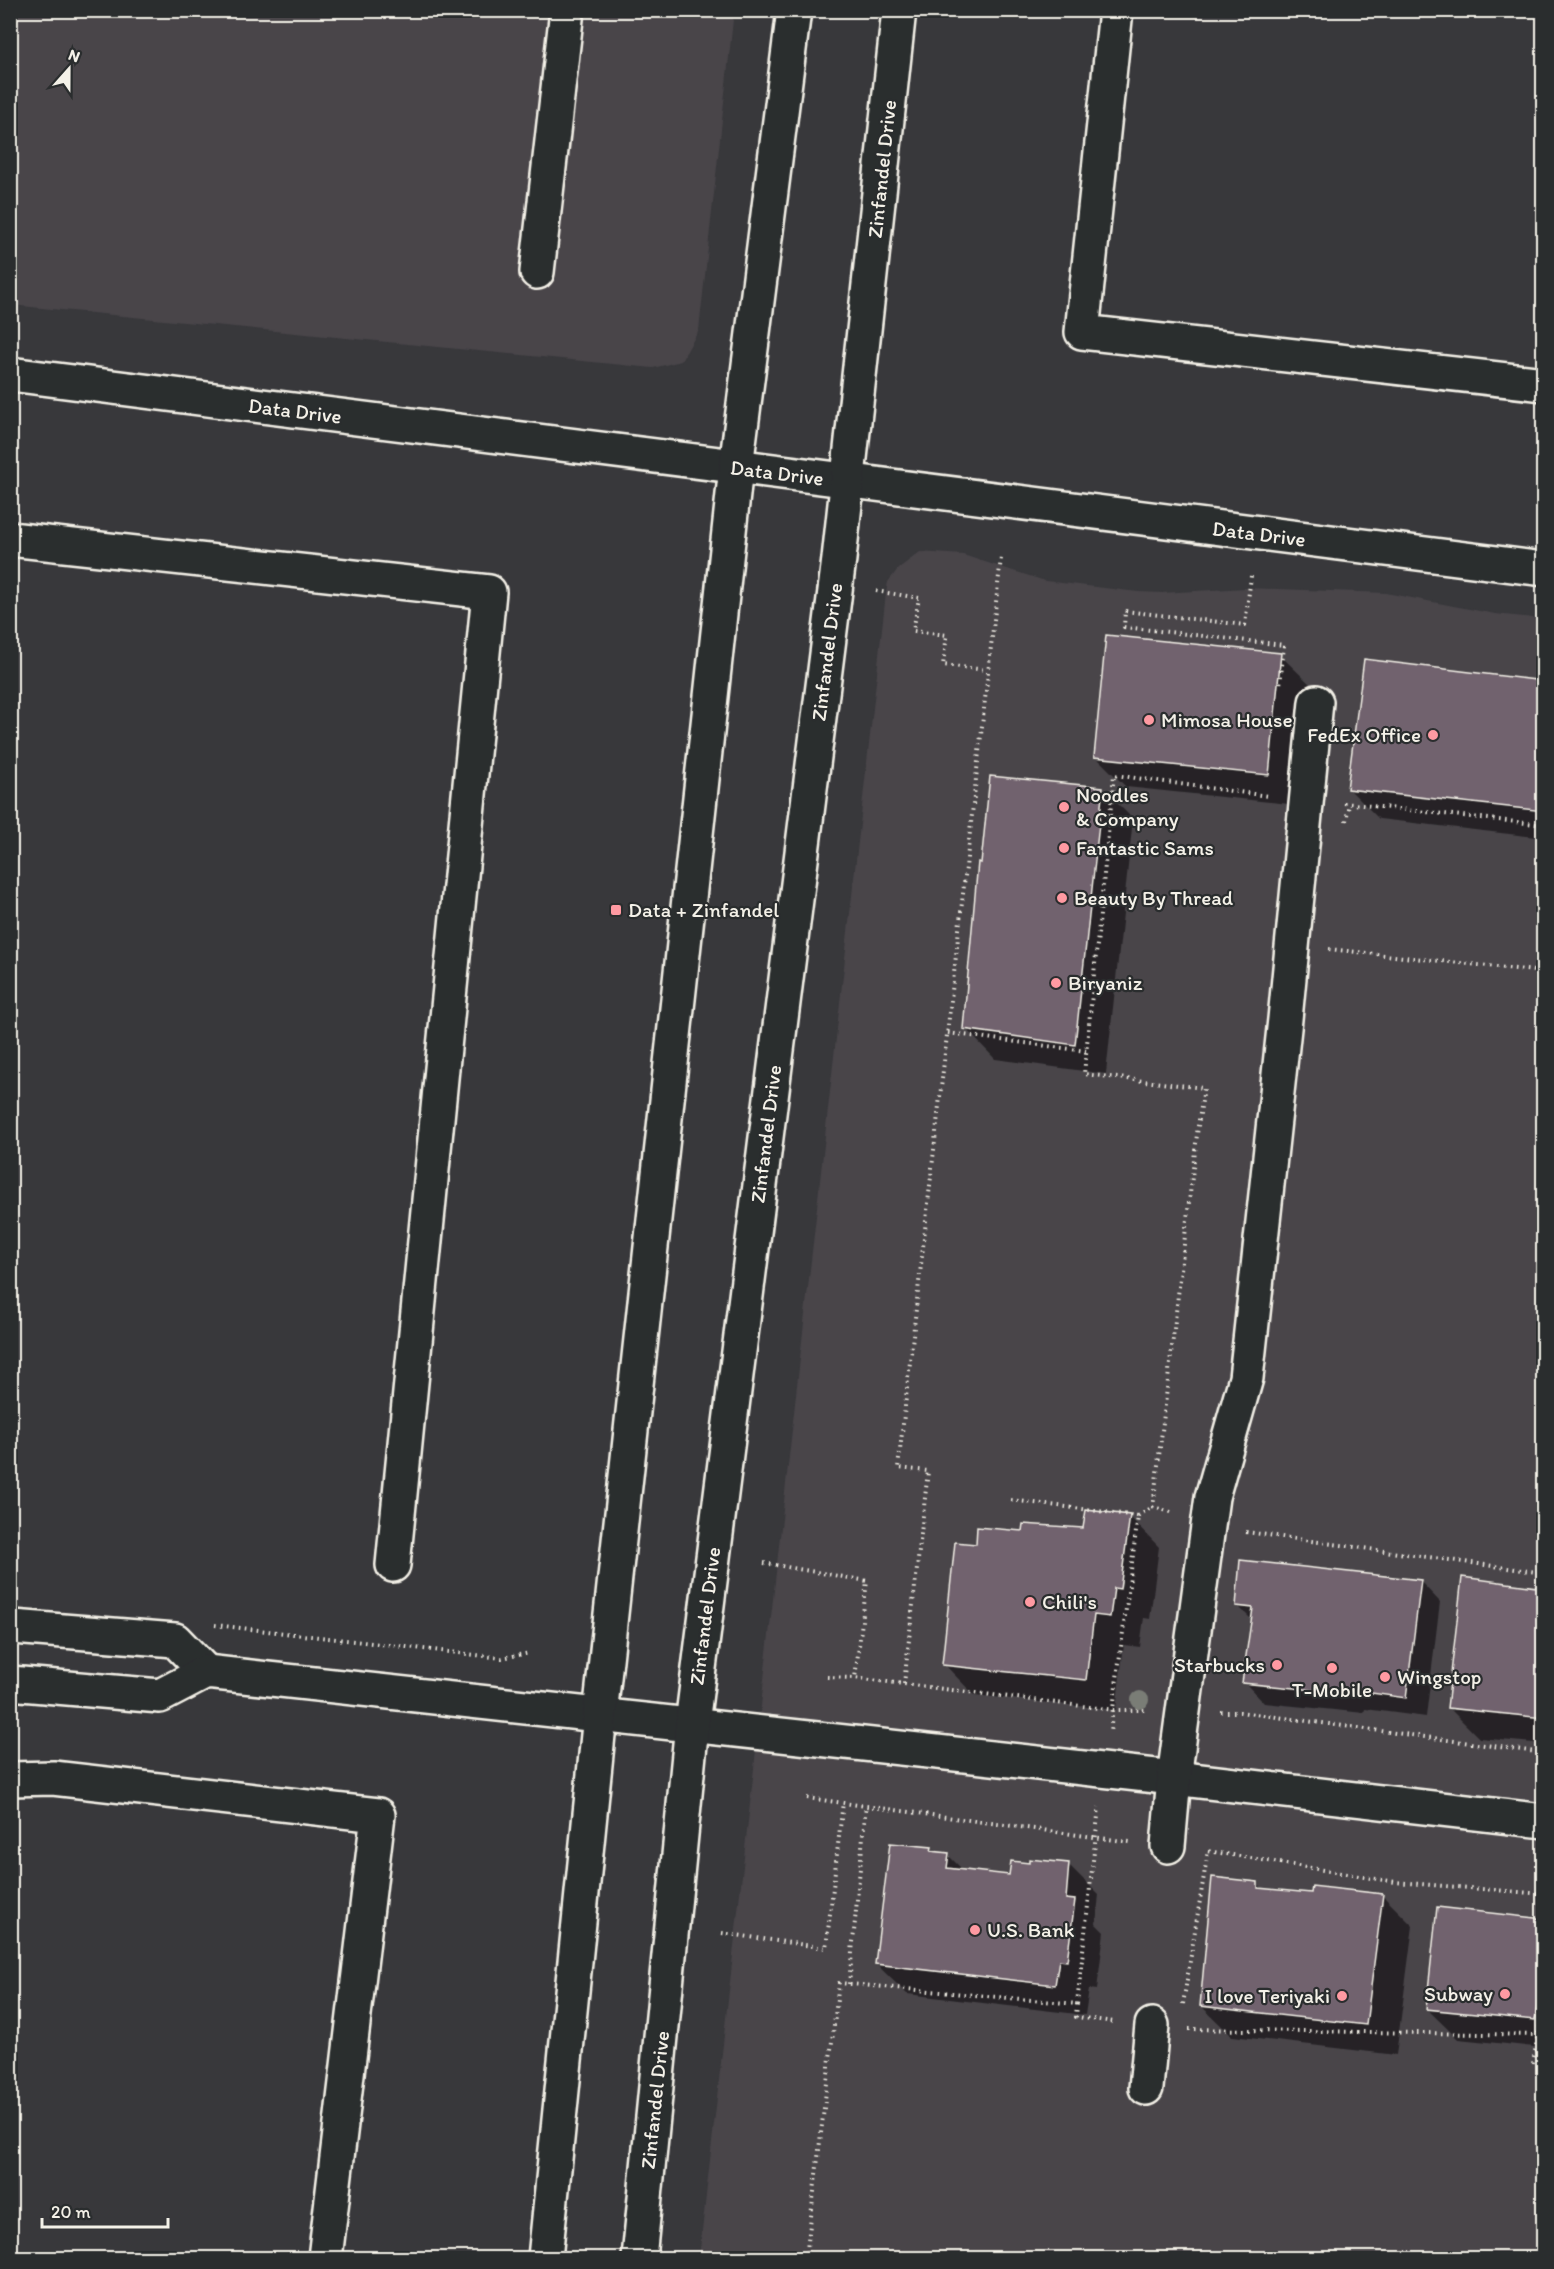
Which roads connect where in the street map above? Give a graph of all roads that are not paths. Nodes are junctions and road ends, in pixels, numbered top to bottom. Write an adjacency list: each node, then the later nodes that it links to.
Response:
1 (567, 10): 5 (main road)
2 (794, 10): 8 (main road)
3 (899, 10): 9 (main road, Zinfandel Drive)
4 (1116, 10): 7 (main road)
5 (537, 272)
6 (10, 374): 8 (main road, Data Drive)
7 (1544, 384)
8 (736, 467): 9 (main road, Data Drive); 17 (main road)
9 (848, 482): 11 (main road, Data Drive); 18 (main road, Zinfandel Drive)
10 (10, 539): 13 (main road)
11 (1544, 570)
12 (1316, 702): 19 (main road)
13 (393, 1565)
14 (10, 1629): 15 (main road)
15 (206, 1672): 16 (main road); 17 (main road)
16 (10, 1683)
17 (600, 1715): 18 (main road); 26 (main road)
18 (692, 1725): 19 (main road); 27 (main road, Zinfandel Drive)
19 (1174, 1778): 21 (main road); 22 (main road)
20 (10, 1779): 25 (main road)
21 (1544, 1821)
22 (1168, 1846)
23 (1166, 2027): 24 (main road)
24 (1146, 2088)
25 (325, 2259)
26 (545, 2259)
27 (639, 2259)

